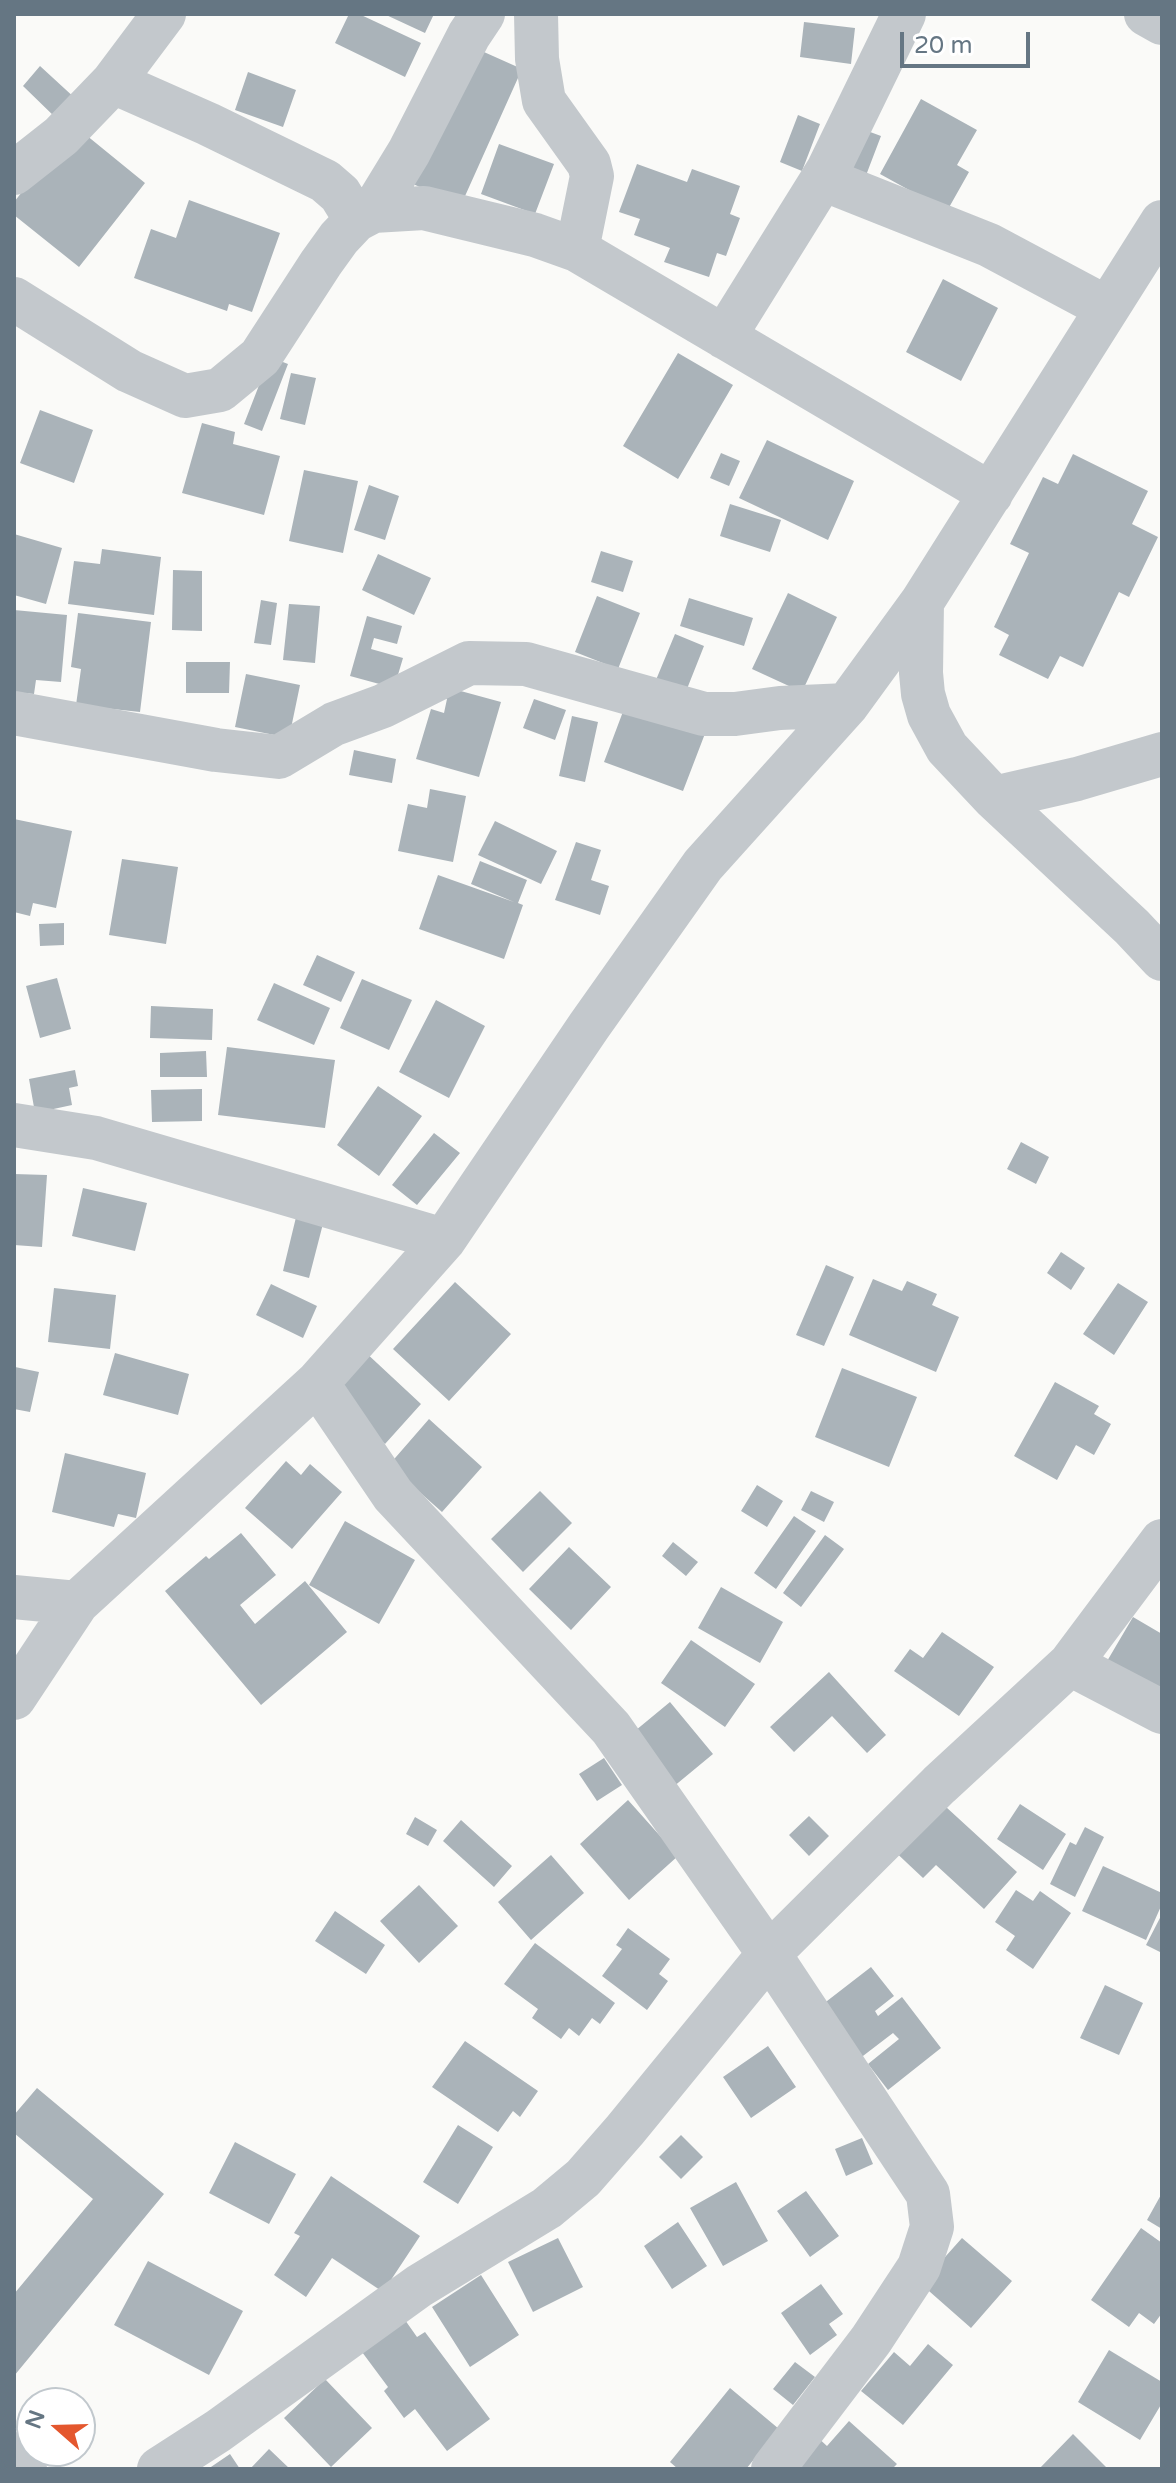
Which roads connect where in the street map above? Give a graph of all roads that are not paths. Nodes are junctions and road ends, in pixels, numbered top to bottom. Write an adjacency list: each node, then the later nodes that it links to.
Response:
1 (164, 14): 7 (street)
2 (483, 14): 10 (street)
3 (536, 14): 12 (street)
4 (904, 14): 9 (street)
5 (1146, 14): 6 (street)
6 (1162, 23)
7 (113, 82): 8 (street); 10 (street)
8 (14, 173)
9 (823, 179): 14 (street); 15 (street)
10 (364, 216): 12 (street); 13 (street)
11 (1162, 222): 14 (street)
12 (577, 250): 15 (street)
13 (14, 299)
14 (1107, 308): 16 (street)
15 (724, 337): 16 (street)
16 (991, 494): 17 (street)
17 (922, 602): 18 (street); 21 (street)
18 (847, 705): 19 (street); 24 (street)
19 (14, 713)
20 (1162, 754): 21 (street)
21 (994, 798): 22 (street)
22 (1162, 959)
23 (14, 1125): 24 (street)
24 (444, 1240): 25 (street)
25 (317, 1383): 28 (street); 32 (street)
26 (1162, 1541): 29 (street)
27 (14, 1597): 28 (street)
28 (77, 1603): 30 (street)
29 (1070, 1664): 31 (street); 32 (street)
30 (14, 1698)
31 (1162, 1712)
32 (769, 1954): 35 (street); 36 (street)
33 (14, 2454): 34 (street)
34 (25, 2469)
35 (159, 2469)
36 (773, 2469)

